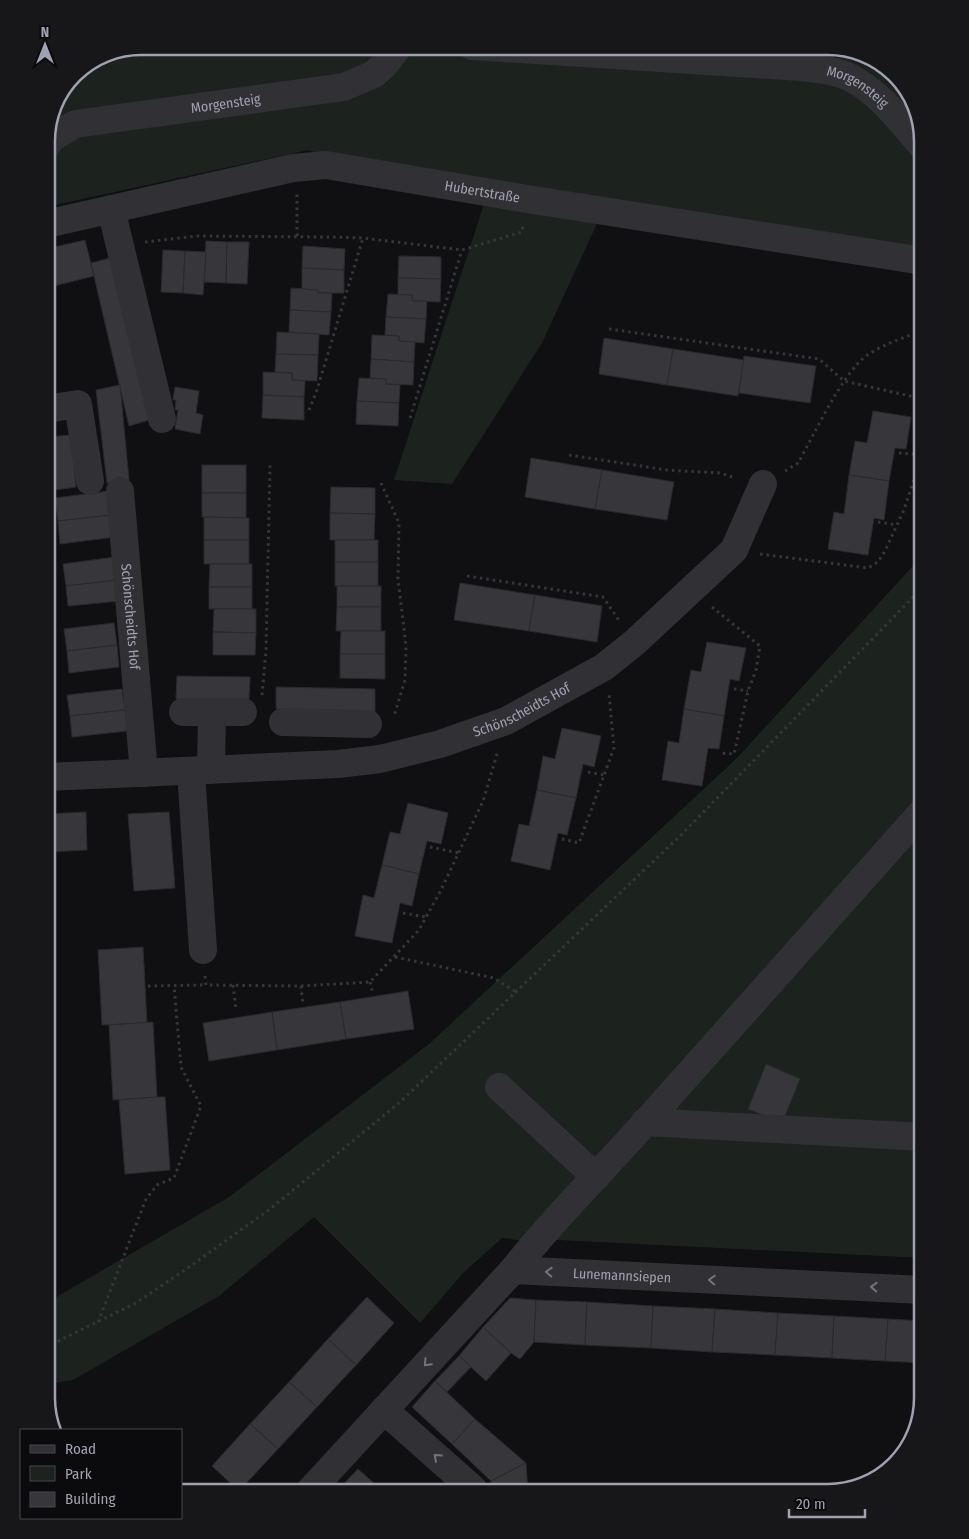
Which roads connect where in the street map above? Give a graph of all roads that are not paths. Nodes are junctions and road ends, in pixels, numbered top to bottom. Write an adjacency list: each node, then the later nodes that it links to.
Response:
1 (392, 55): 3 (street, Morgensteig)
2 (613, 55): 4 (street, Morgensteig)
3 (55, 136)
4 (914, 137)
5 (111, 209): 6 (street, Hubertstraße); 7 (street, Hubertstraße); 9 (street)
6 (55, 222)
7 (914, 260)
8 (55, 408): 10 (street)
9 (162, 419)
10 (90, 481)
11 (763, 484): 19 (street, Schönscheidts Hof)
12 (120, 491): 21 (street, Schönscheidts Hof)
13 (252, 708): 15 (street)
14 (183, 712): 15 (street)
15 (212, 712): 20 (street)
16 (283, 722): 17 (street)
17 (328, 723): 18 (street); 19 (street)
18 (368, 724)
19 (328, 765): 20 (street, Schönscheidts Hof)
20 (201, 771): 21 (street, Schönscheidts Hof); 24 (street)
21 (144, 773): 22 (street, Schönscheidts Hof)
22 (55, 777)
23 (914, 822): 26 (street)
24 (203, 950)
25 (499, 1087): 28 (street)
26 (645, 1122): 27 (street); 28 (street)
27 (914, 1135)
28 (596, 1177): 29 (street)
29 (514, 1270): 30 (street, Lunemannsiepen, one-way to 29); 31 (street, one-way to 31)
30 (914, 1290)
31 (384, 1410): 32 (street); 33 (street, one-way to 31)
32 (316, 1484)
33 (465, 1484)

